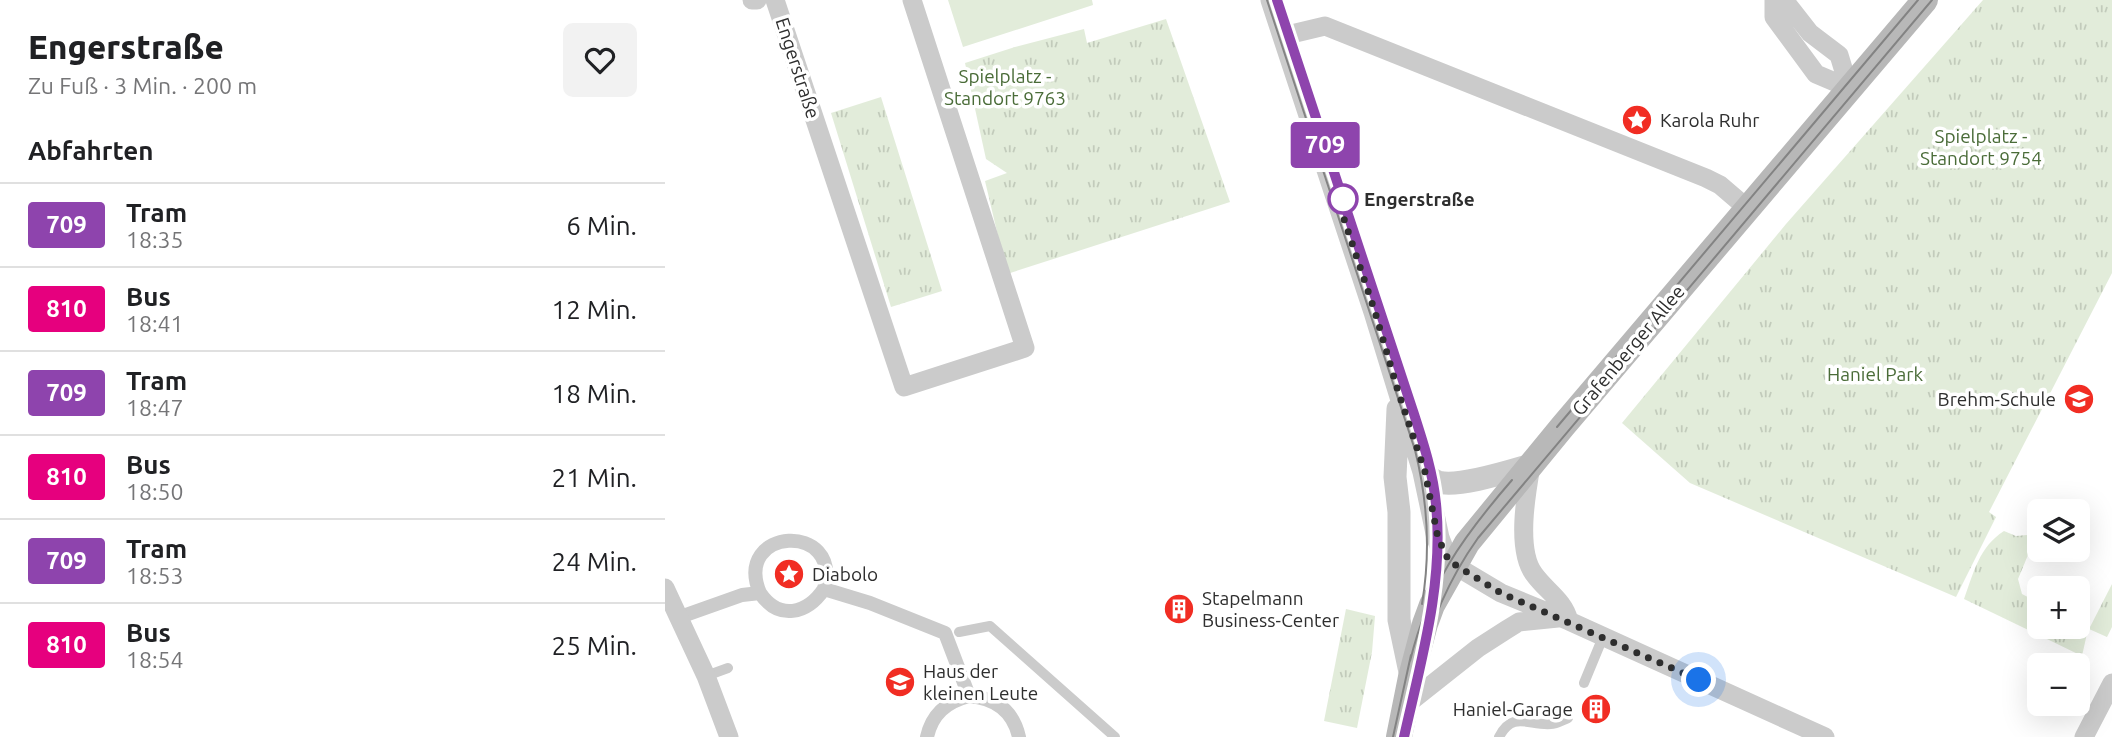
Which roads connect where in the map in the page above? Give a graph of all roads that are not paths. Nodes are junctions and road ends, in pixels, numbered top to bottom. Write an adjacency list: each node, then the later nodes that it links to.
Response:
1 (752, 0): 2 (street, Engerstraße)
2 (757, 0)
3 (775, 0): 4 (street, Engerstraße)
4 (912, 0)
5 (1272, 0): 8 (street)
6 (1776, 0): 9 (street); 9 (street)
7 (1925, 0): 9 (main road, Grafenberger Allee)
8 (1283, 36): 10 (street); 11 (street)
9 (1849, 88): 10 (main road, Grafenberger Allee)
10 (1748, 209): 12 (main road, Grafenberger Allee)
11 (1398, 391): 13 (street); 24 (street)
12 (1531, 465): 13 (street); 14 (main road, Grafenberger Allee); 19 (street)
13 (1425, 472): 14 (street)
14 (1454, 565): 19 (street); 24 (main road, Grafenberger Allee)
15 (665, 589): 18 (street)
16 (824, 589): 17 (street); 17 (street); 27 (street)
17 (760, 593): 18 (street)
18 (680, 617): 23 (street)
19 (1564, 620): 21 (street); 28 (street)
20 (959, 632): 33 (lane)
21 (1603, 637): 25 (lane); 36 (street)
22 (728, 668): 23 (lane)
23 (706, 677): 30 (street)
24 (1411, 677): 28 (main road, Grafenberger Allee)
25 (1584, 683)
26 (2112, 683): 37 (street)
27 (969, 696): 31 (street); 32 (street)
28 (1406, 705): 34 (main road, Grafenberger Allee)
29 (1568, 718): 35 (lane)
30 (729, 737)
31 (927, 737)
32 (1019, 737)
33 (1115, 737)
34 (1399, 737)
35 (1499, 737)
36 (1825, 737)
37 (2084, 737)

